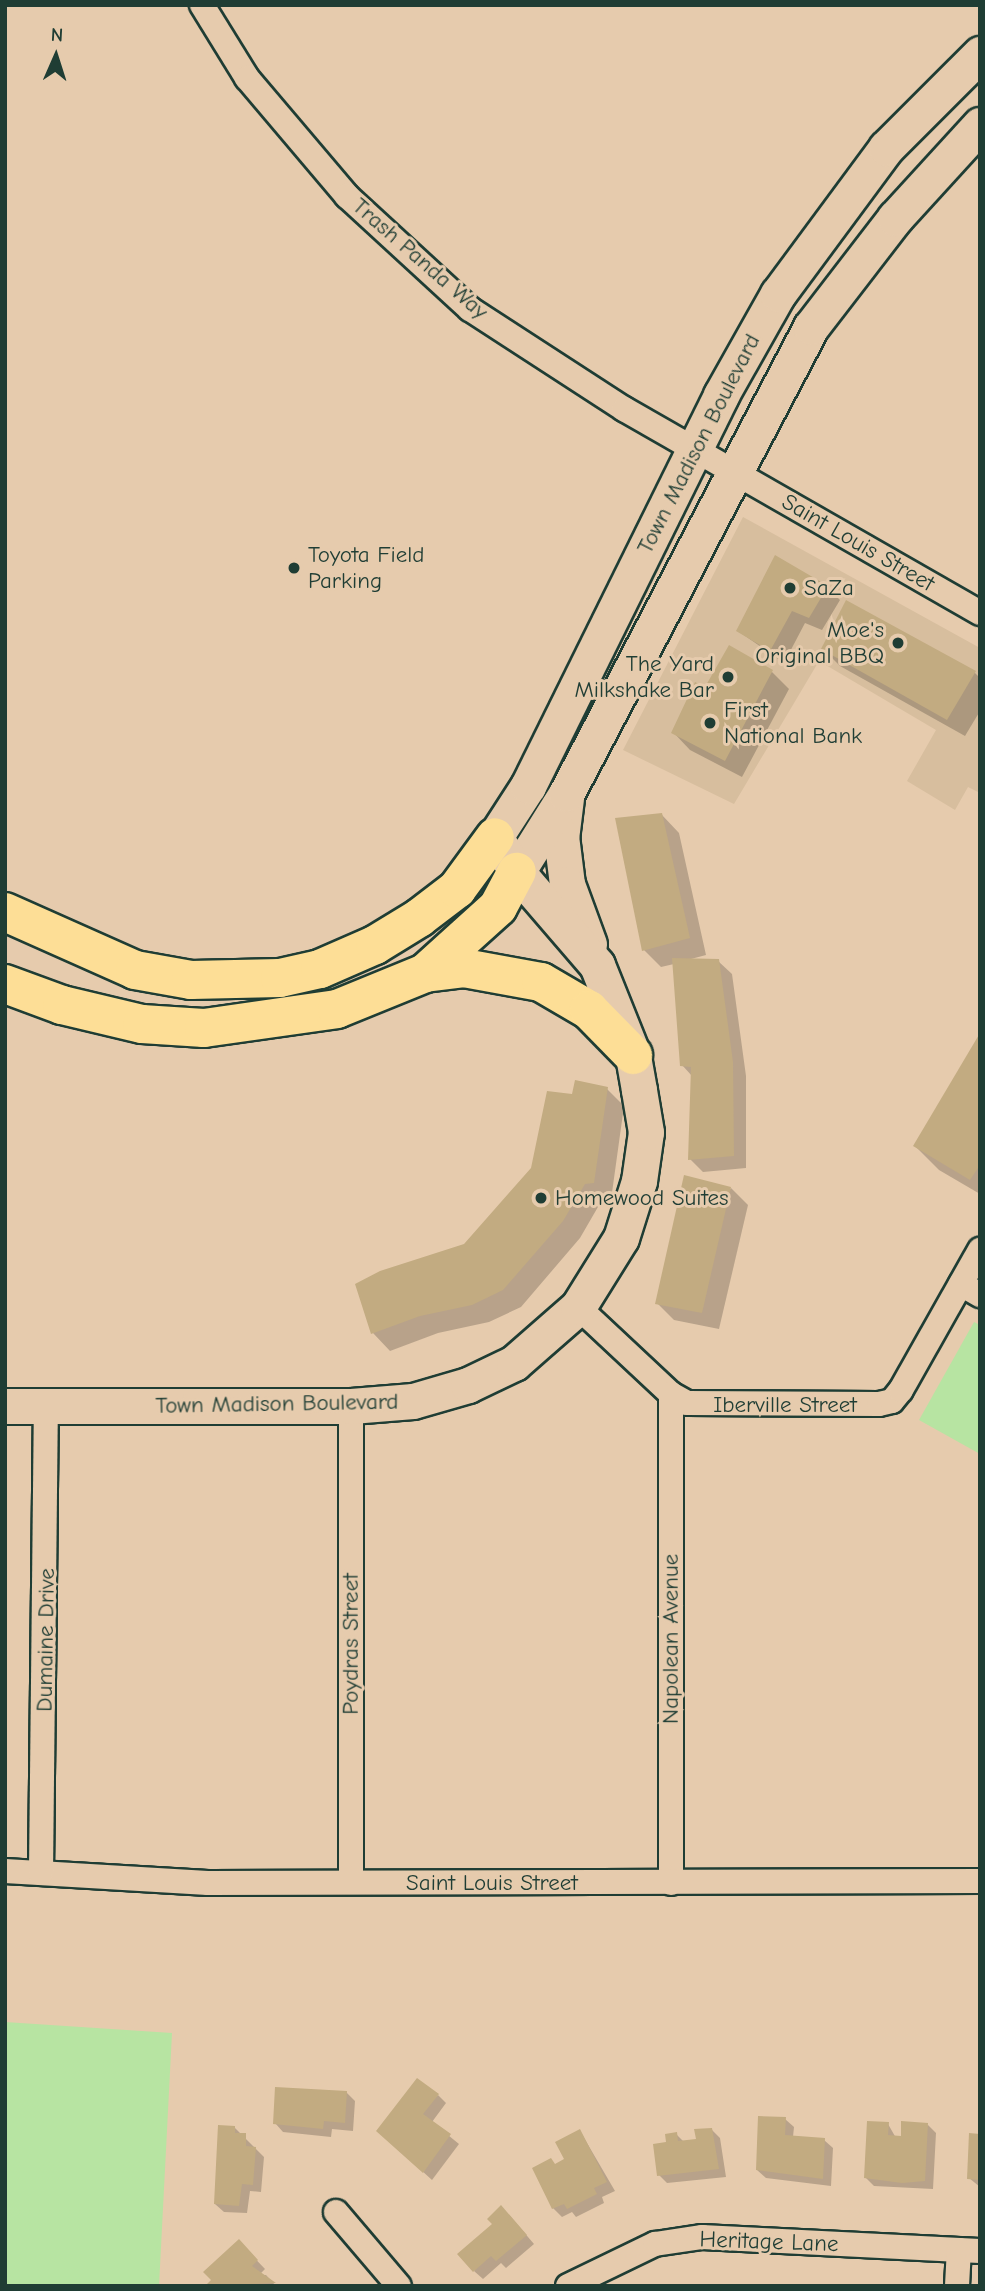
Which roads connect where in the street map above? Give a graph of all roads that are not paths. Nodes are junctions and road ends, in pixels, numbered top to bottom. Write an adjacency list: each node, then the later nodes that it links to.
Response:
1 (202, 5): 4 (street, Trash Panda Way)
2 (980, 54): 4 (main road, Town Madison Boulevard)
3 (980, 125): 5 (main road, Town Madison Boulevard)
4 (695, 450): 5 (street, Trash Panda Way); 8 (main road, Town Madison Boulevard)
5 (736, 474): 6 (street, Saint Louis Street); 7 (main road, Town Madison Boulevard)
6 (980, 613)
7 (566, 794): 9 (main road, Town Madison Boulevard); 11 (main road)
8 (495, 837): 9 (main road, Town Madison Boulevard); 10 (highway)
9 (517, 872): 11 (main road, Town Madison Boulevard); 12 (highway)
10 (5, 912)
11 (597, 965): 14 (main road, Town Madison Boulevard)
12 (425, 974): 13 (highway); 14 (highway)
13 (5, 984)
14 (633, 1055): 17 (main road, Town Madison Boulevard)
15 (980, 1250): 16 (street)
16 (970, 1289): 18 (street, Iberville Street)
17 (578, 1307): 18 (street, Iberville Street); 21 (main road, Town Madison Boulevard)
18 (671, 1394): 26 (street, Napolean Avenue)
19 (5, 1406): 20 (main road, Town Madison Boulevard)
20 (46, 1406): 21 (main road, Town Madison Boulevard); 23 (street, Dumaine Drive)
21 (351, 1406): 25 (street, Poydras Street)
22 (5, 1871): 23 (street, Saint Louis Street)
23 (41, 1872): 25 (street, Saint Louis Street)
24 (980, 1881): 26 (street, Saint Louis Street)
25 (351, 1882): 26 (street, Saint Louis Street)
26 (671, 1883)
27 (336, 2212): 29 (street)
28 (970, 2250): 30 (street, Heritage Lane); 31 (street)
29 (399, 2286)
30 (568, 2286)
31 (957, 2286)

